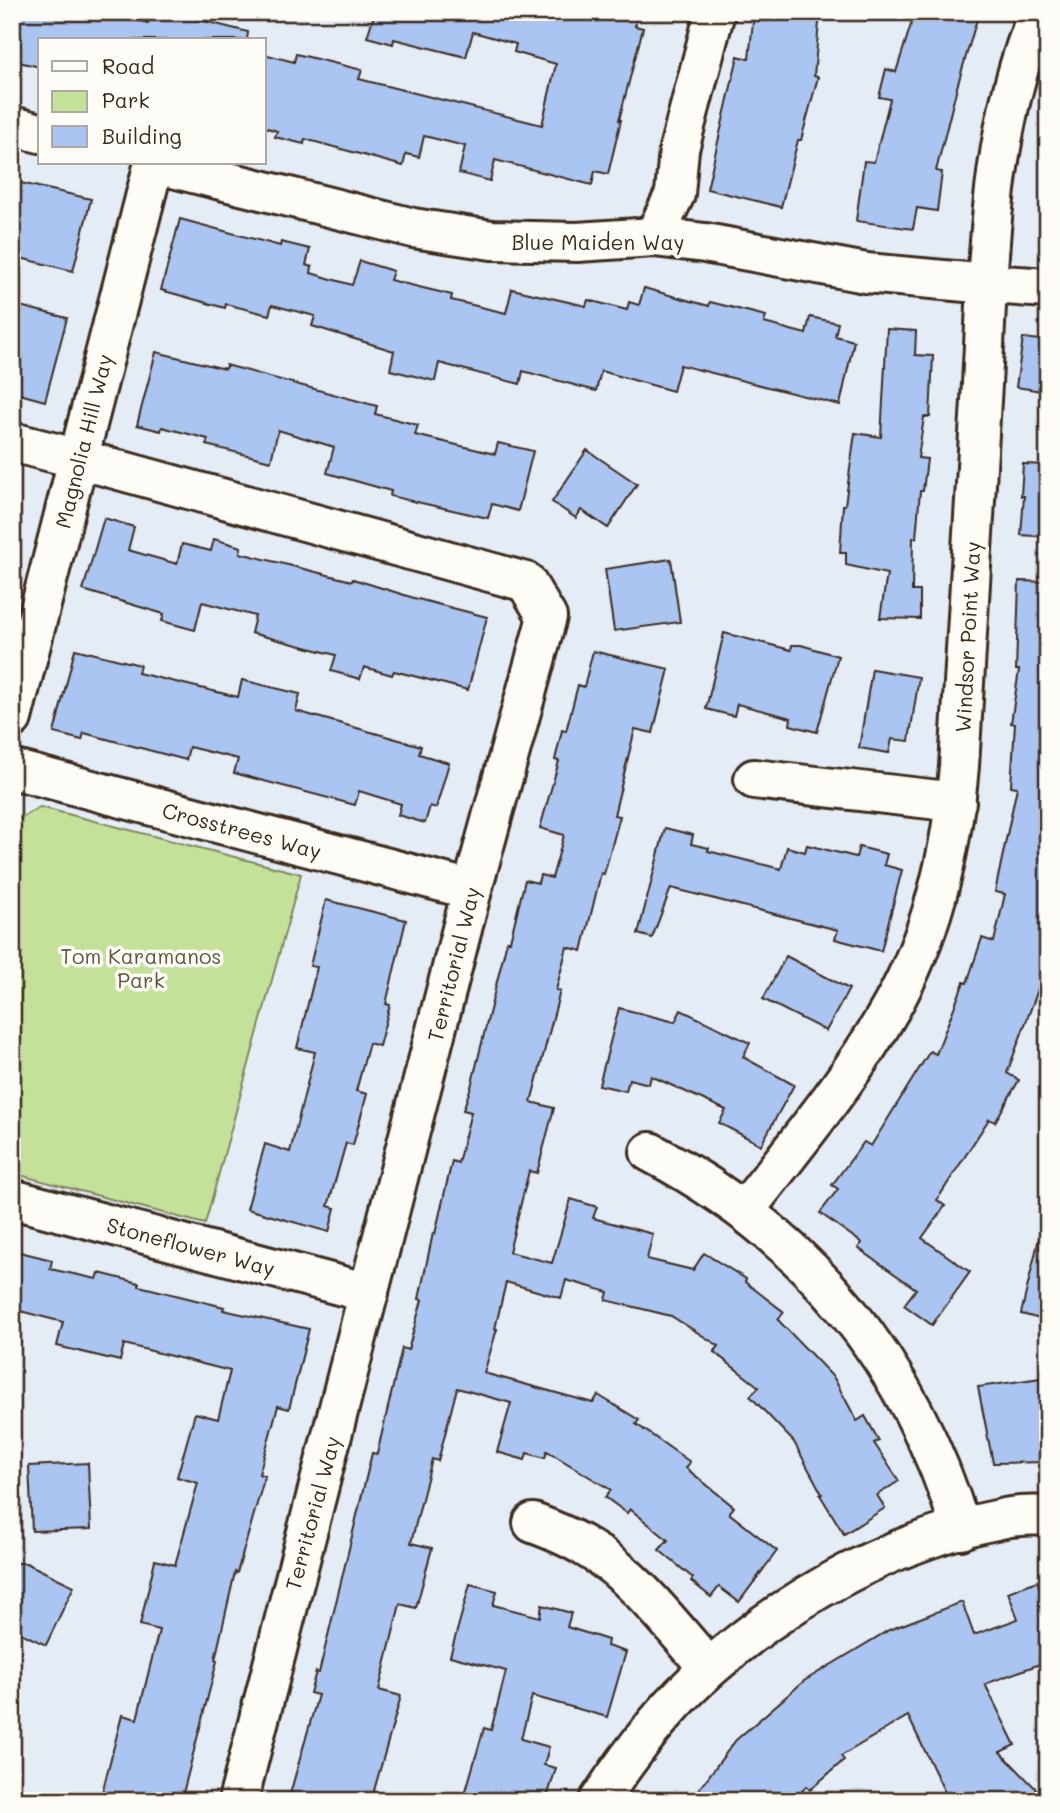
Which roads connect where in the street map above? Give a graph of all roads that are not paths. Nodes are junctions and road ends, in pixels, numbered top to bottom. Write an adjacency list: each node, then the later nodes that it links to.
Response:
1 (715, 12): 7 (street)
2 (1039, 12): 8 (street, Windsor Point Way)
3 (12, 126): 4 (street)
4 (38, 132)
5 (154, 164): 11 (street, Magnolia Hill Way)
6 (158, 164): 7 (street, Blue Maiden Way)
7 (654, 237): 8 (street, Blue Maiden Way)
8 (988, 285): 9 (street, Blue Maiden Way); 15 (street, Windsor Point Way)
9 (1048, 288)
10 (12, 442): 11 (street, Territorial Way)
11 (79, 458): 12 (street, Magnolia Hill Way); 16 (street, Territorial Way)
12 (12, 718)
13 (12, 769): 16 (street, Crosstrees Way)
14 (754, 779): 15 (street)
15 (956, 802): 19 (street, Windsor Point Way)
16 (472, 890): 20 (street, Territorial Way)
17 (650, 1152): 19 (street)
18 (12, 1199): 20 (street, Stoneflower Way)
19 (745, 1210): 23 (street)
20 (369, 1293): 25 (street, Territorial Way)
21 (1048, 1515): 23 (street)
22 (533, 1523): 24 (street)
23 (961, 1530): 24 (street)
24 (709, 1668): 26 (street)
25 (238, 1801)
26 (599, 1801)

